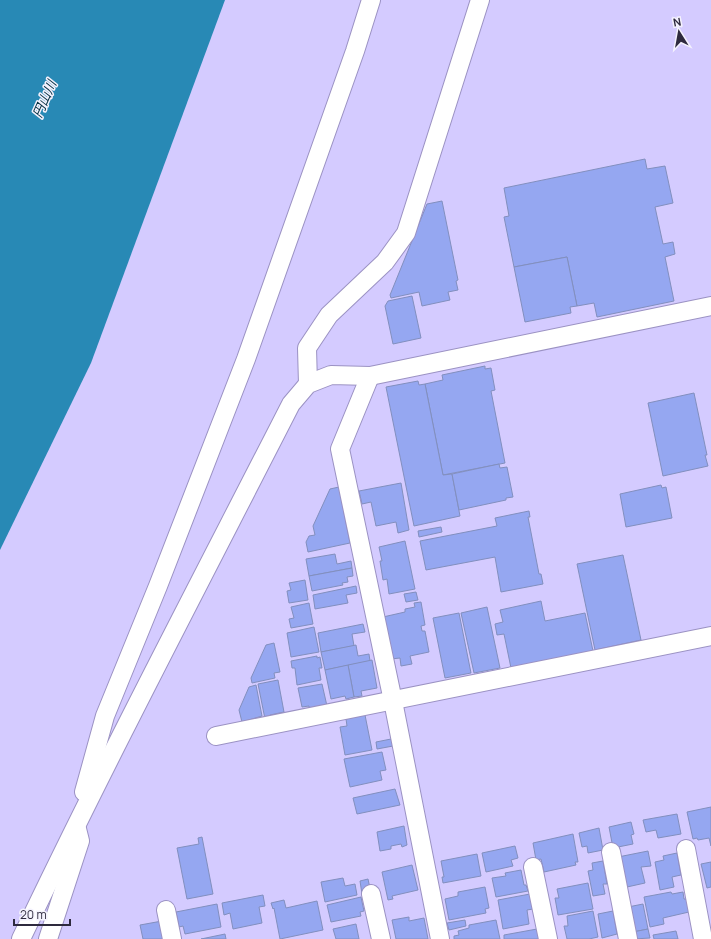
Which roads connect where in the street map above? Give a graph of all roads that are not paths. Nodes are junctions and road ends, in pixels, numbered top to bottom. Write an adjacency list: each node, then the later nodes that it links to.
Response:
1 (371, 0): 9 (street)
2 (480, 0): 5 (street)
3 (711, 306): 4 (street)
4 (370, 376): 5 (street); 7 (street)
5 (308, 384): 9 (street)
6 (711, 636): 7 (street)
7 (393, 701): 8 (street); 19 (street)
8 (216, 736)
9 (76, 824): 15 (street); 16 (street)
10 (686, 850): 22 (street)
11 (611, 852): 21 (street)
12 (533, 867): 20 (street)
13 (371, 894): 18 (street)
14 (166, 910): 17 (street)
15 (21, 939)
16 (48, 939)
17 (172, 939)
18 (381, 939)
19 (440, 939)
20 (548, 939)
21 (628, 939)
22 (703, 939)

